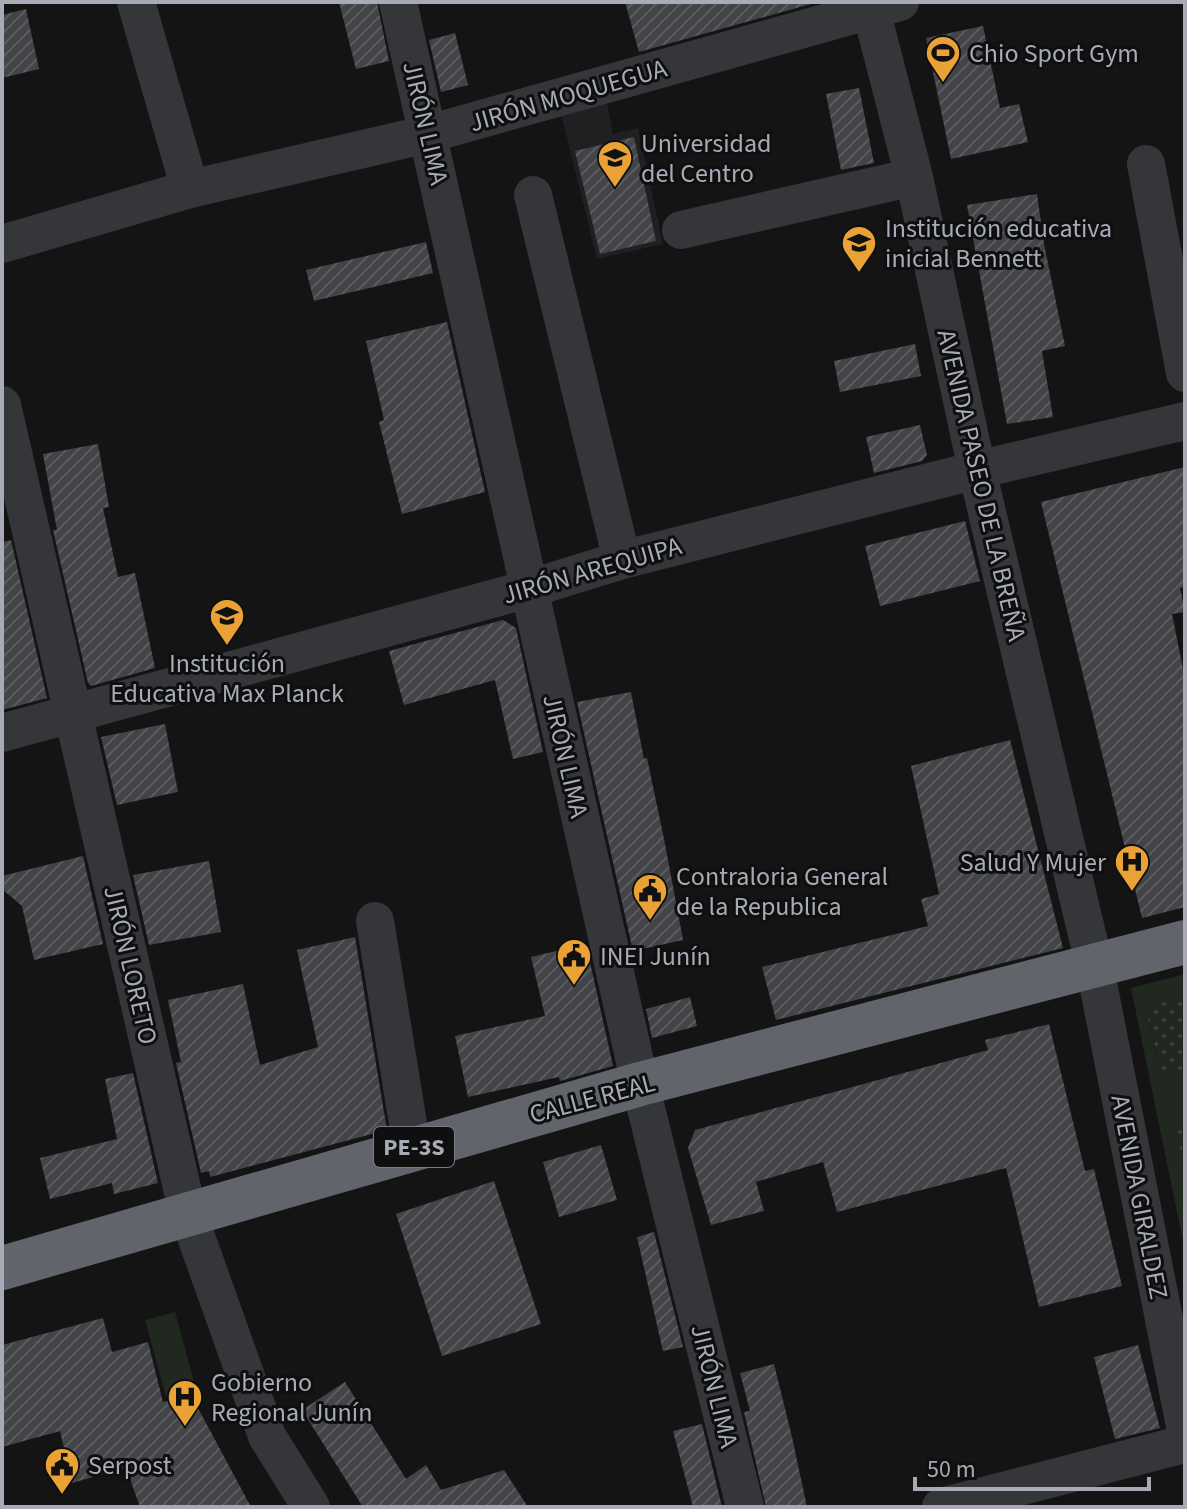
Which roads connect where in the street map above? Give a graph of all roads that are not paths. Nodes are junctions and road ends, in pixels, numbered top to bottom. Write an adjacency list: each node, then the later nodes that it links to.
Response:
1 (136, 2): 7 (street)
2 (398, 2): 4 (street, JIRÓN LIMA)
3 (880, 5): 4 (street, JIRÓN MOQUEGUA); 6 (street, AVENIDA PASEO DE LA BREÑA)
4 (428, 134): 7 (street, JIRÓN MOQUEGUA); 16 (street, JIRÓN LIMA)
5 (1146, 164): 11 (street)
6 (914, 177): 9 (street); 14 (street, AVENIDA PASEO DE LA BREÑA)
7 (190, 189): 10 (street, JIRÓN MOQUEGUA)
8 (533, 195): 15 (street)
9 (681, 230)
10 (2, 244)
11 (1185, 373)
12 (2, 405): 17 (street, JIRÓN LORETO)
13 (1185, 421): 14 (street, JIRÓN AREQUIPA)
14 (977, 470): 15 (street, JIRÓN AREQUIPA); 21 (street, AVENIDA PASEO DE LA BREÑA)
15 (622, 560): 16 (street, JIRÓN AREQUIPA)
16 (528, 589): 17 (street, JIRÓN AREQUIPA); 22 (street, JIRÓN LIMA)
17 (74, 713): 18 (street, JIRÓN AREQUIPA); 24 (street, JIRÓN LORETO)
18 (2, 733)
19 (375, 921): 23 (street)
20 (1185, 942): 21 (highway, CALLE REAL / PE-3S)
21 (1095, 968): 22 (highway, CALLE REAL / PE-3S); 26 (street, AVENIDA GIRALDEZ)
22 (640, 1084): 23 (highway, CALLE REAL / PE-3S); 29 (street, JIRÓN LIMA)
23 (412, 1148): 24 (highway, CALLE REAL / PE-3S)
24 (188, 1214): 25 (highway, CALLE REAL / PE-3S); 28 (street, JIRÓN LORETO)
25 (2, 1268)
26 (1185, 1426)
27 (1185, 1444): 30 (street)
28 (311, 1507)
29 (745, 1507)
30 (941, 1507)

